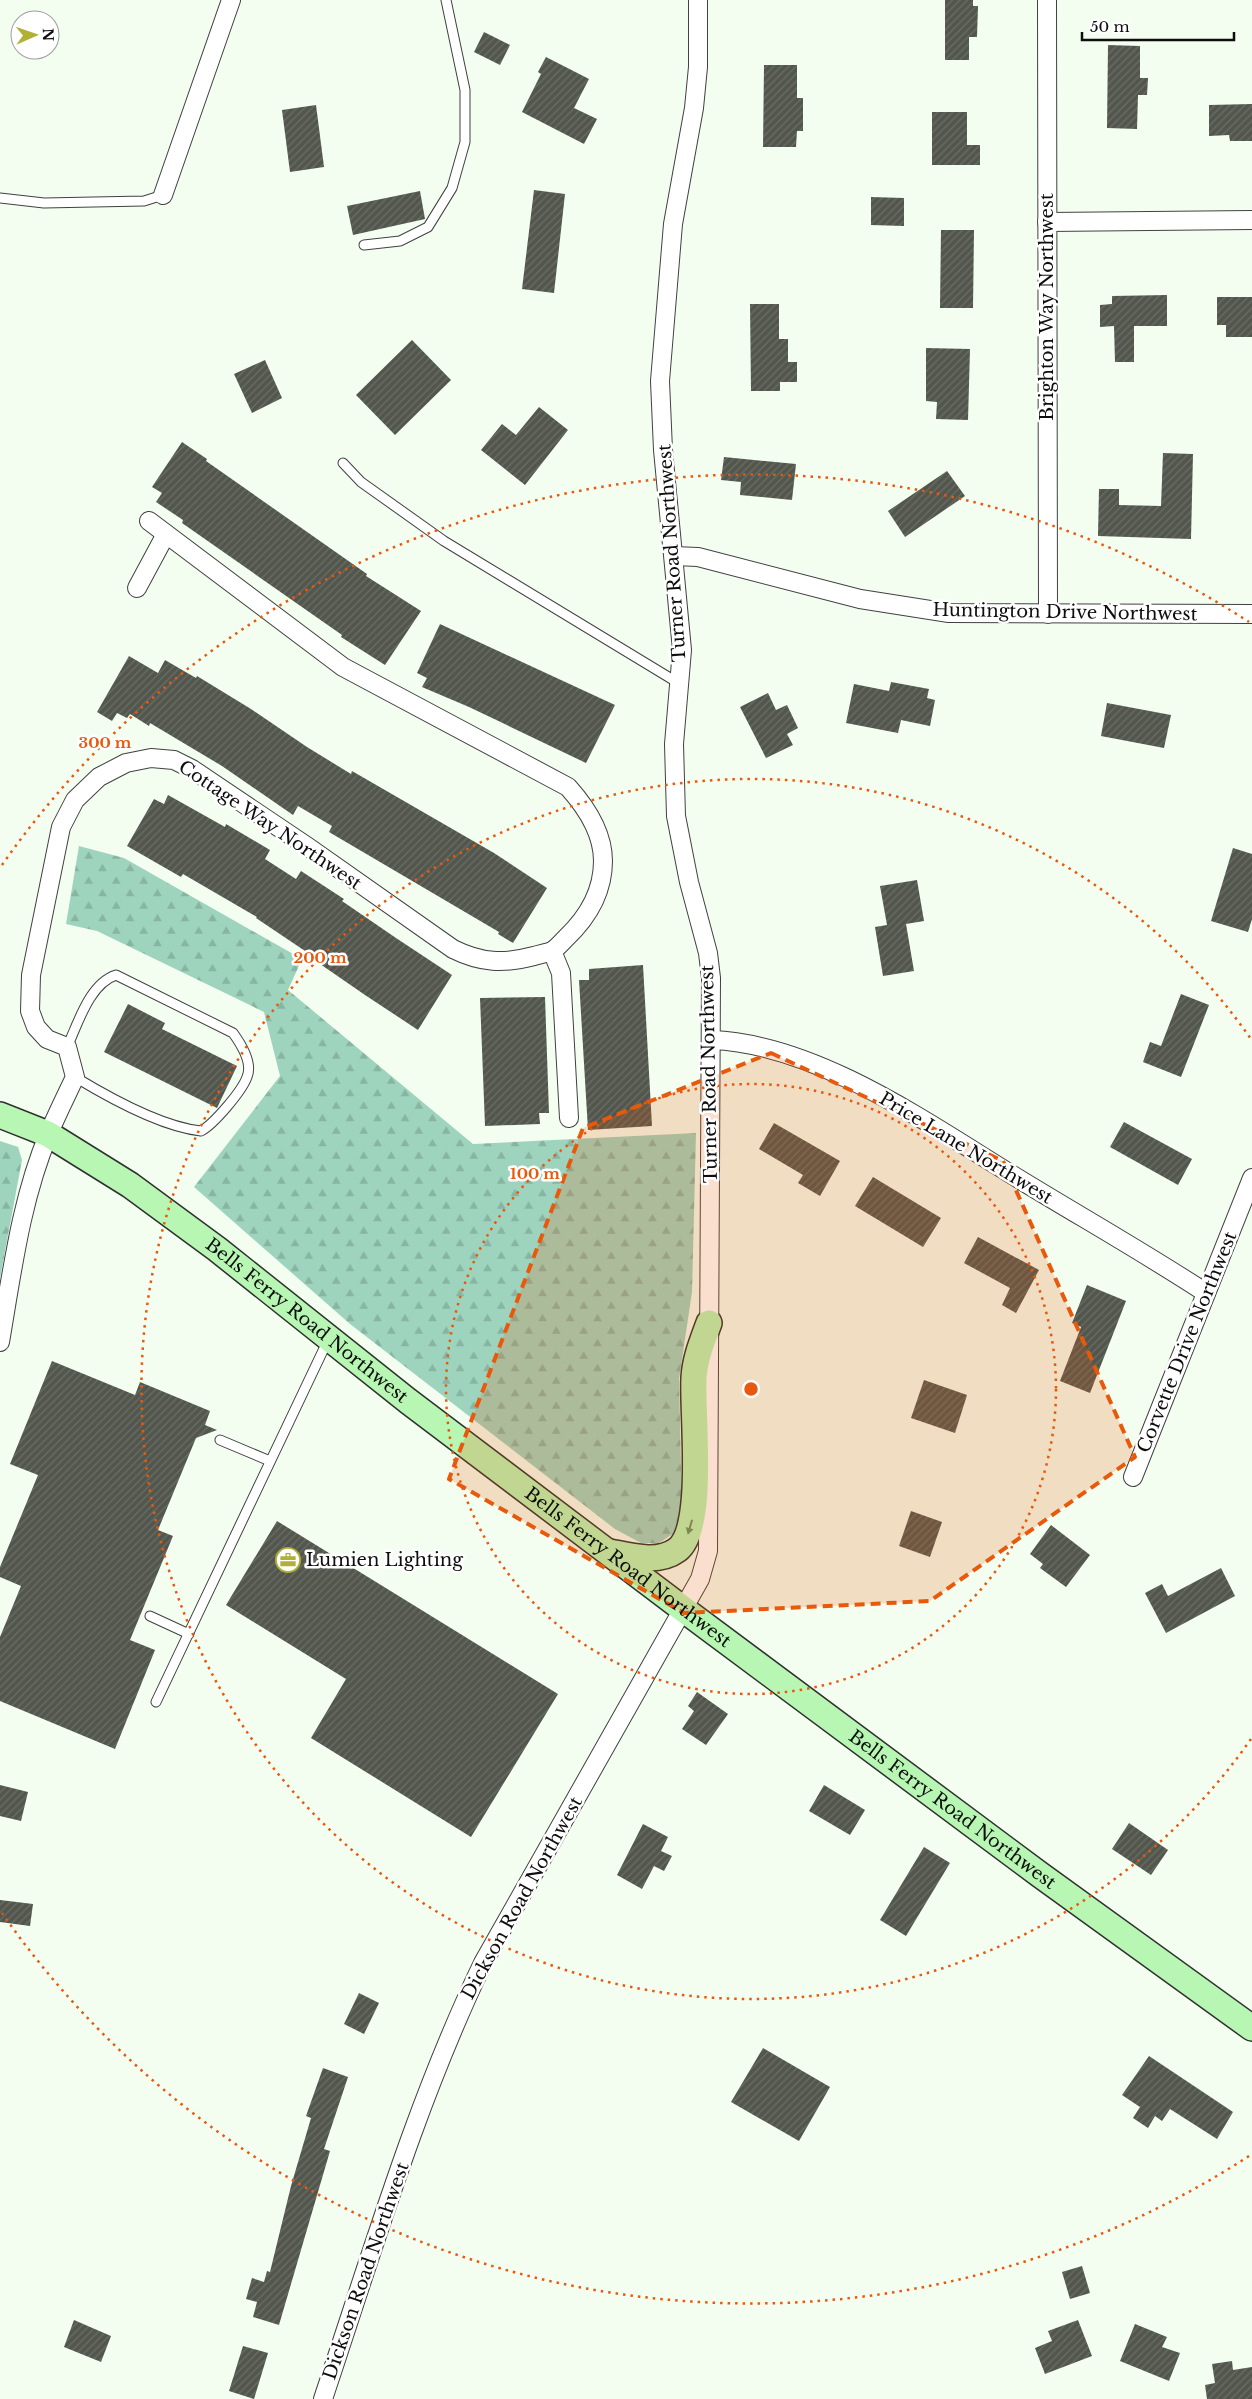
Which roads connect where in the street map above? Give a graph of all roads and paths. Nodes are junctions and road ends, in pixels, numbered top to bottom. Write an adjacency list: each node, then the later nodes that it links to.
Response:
1 (231, 0): 5 (street)
2 (446, 0): 9 (lane)
3 (698, 0): 13 (street, Turner Road Northwest)
4 (1047, 0): 8 (street, Brighton Way Northwest)
5 (163, 195): 6 (lane)
6 (0, 198)
7 (1252, 220): 8 (street)
8 (1047, 222): 15 (street, Brighton Way Northwest)
9 (364, 244)
10 (343, 463): 17 (lane)
11 (149, 521): 12 (street)
12 (166, 534): 14 (street); 18 (street)
13 (674, 556): 15 (street, Huntington Drive Northwest); 17 (street, Turner Road Northwest)
14 (137, 588)
15 (1048, 614): 16 (street, Huntington Drive Northwest)
16 (1252, 614)
17 (680, 684): 19 (street, Turner Road Northwest)
18 (552, 951): 20 (street, Cottage Way Northwest); 23 (street)
19 (712, 1040): 26 (street, Price Lane Northwest); 27 (street, Turner Road Northwest)
20 (67, 1047): 21 (street); 21 (lane)
21 (75, 1077): 24 (street)
22 (0, 1114): 24 (main road, Bells Ferry Road Northwest)
23 (569, 1118)
24 (48, 1134): 28 (main road, Bells Ferry Road Northwest); 29 (street)
25 (1252, 1178): 26 (street, Corvette Drive Northwest)
26 (1206, 1293): 32 (street, Corvette Drive Northwest)
27 (709, 1324): 33 (main road, one-way to 33); 34 (street, Turner Road Northwest)
28 (329, 1337): 31 (lane); 33 (main road, Bells Ferry Road Northwest)
29 (0, 1342)
30 (220, 1440): 31 (lane)
31 (270, 1461): 36 (lane)
32 (1133, 1478)
33 (607, 1552): 34 (main road, Bells Ferry Road Northwest)
34 (683, 1609): 38 (main road, Bells Ferry Road Northwest); 39 (street, Dickson Road Northwest)
35 (150, 1616): 36 (lane)
36 (189, 1634): 37 (lane)
37 (156, 1702)
38 (1252, 2028)
39 (322, 2399)

